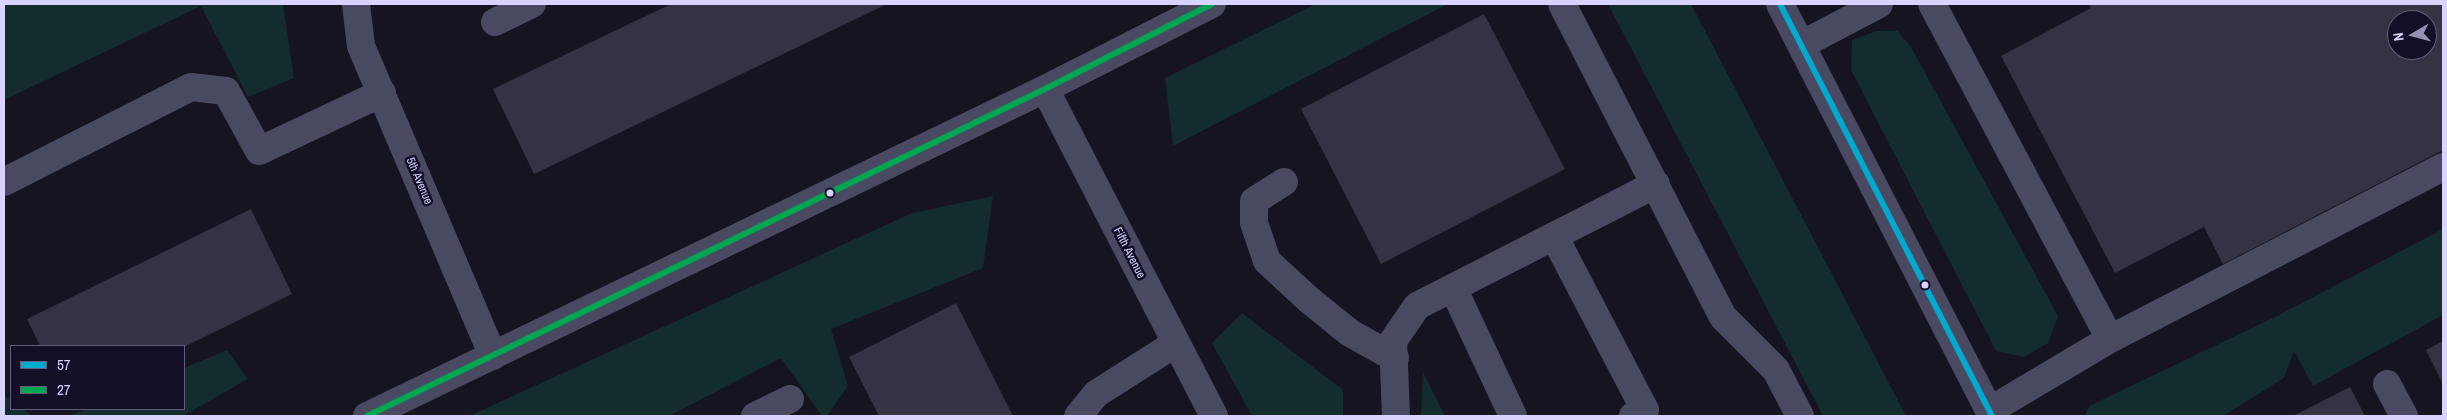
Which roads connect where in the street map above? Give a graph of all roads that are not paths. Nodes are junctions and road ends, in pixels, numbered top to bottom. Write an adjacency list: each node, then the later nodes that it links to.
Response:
1 (356, 4): 11 (street, 5th Avenue)
2 (532, 4): 8 (street)
3 (1212, 4): 10 (street)
4 (1562, 4): 15 (street)
5 (1780, 4): 9 (street)
6 (1879, 4): 9 (street)
7 (1932, 4): 18 (street)
8 (494, 22)
9 (1801, 45): 24 (street)
10 (1045, 89): 19 (street, Fifth Avenue); 20 (street)
11 (382, 93): 13 (street); 20 (street, 5th Avenue)
12 (2443, 167): 18 (street)
13 (4, 182)
14 (1284, 182): 21 (street)
15 (1656, 184): 16 (street); 32 (street)
16 (1554, 236): 17 (street); 31 (street)
17 (1452, 288): 21 (street); 30 (street)
18 (2110, 339): 24 (street)
19 (1176, 343): 27 (street); 28 (street, Fifth Avenue)
20 (493, 356): 25 (street)
21 (1394, 358): 29 (street)
22 (2387, 384): 33 (street)
23 (790, 399): 26 (street)
24 (1990, 414)
25 (367, 416)
26 (755, 416)
27 (1078, 416)
28 (1214, 416)
29 (1396, 416)
30 (1513, 416)
31 (1633, 416)
32 (1800, 416)
33 (2404, 416)

